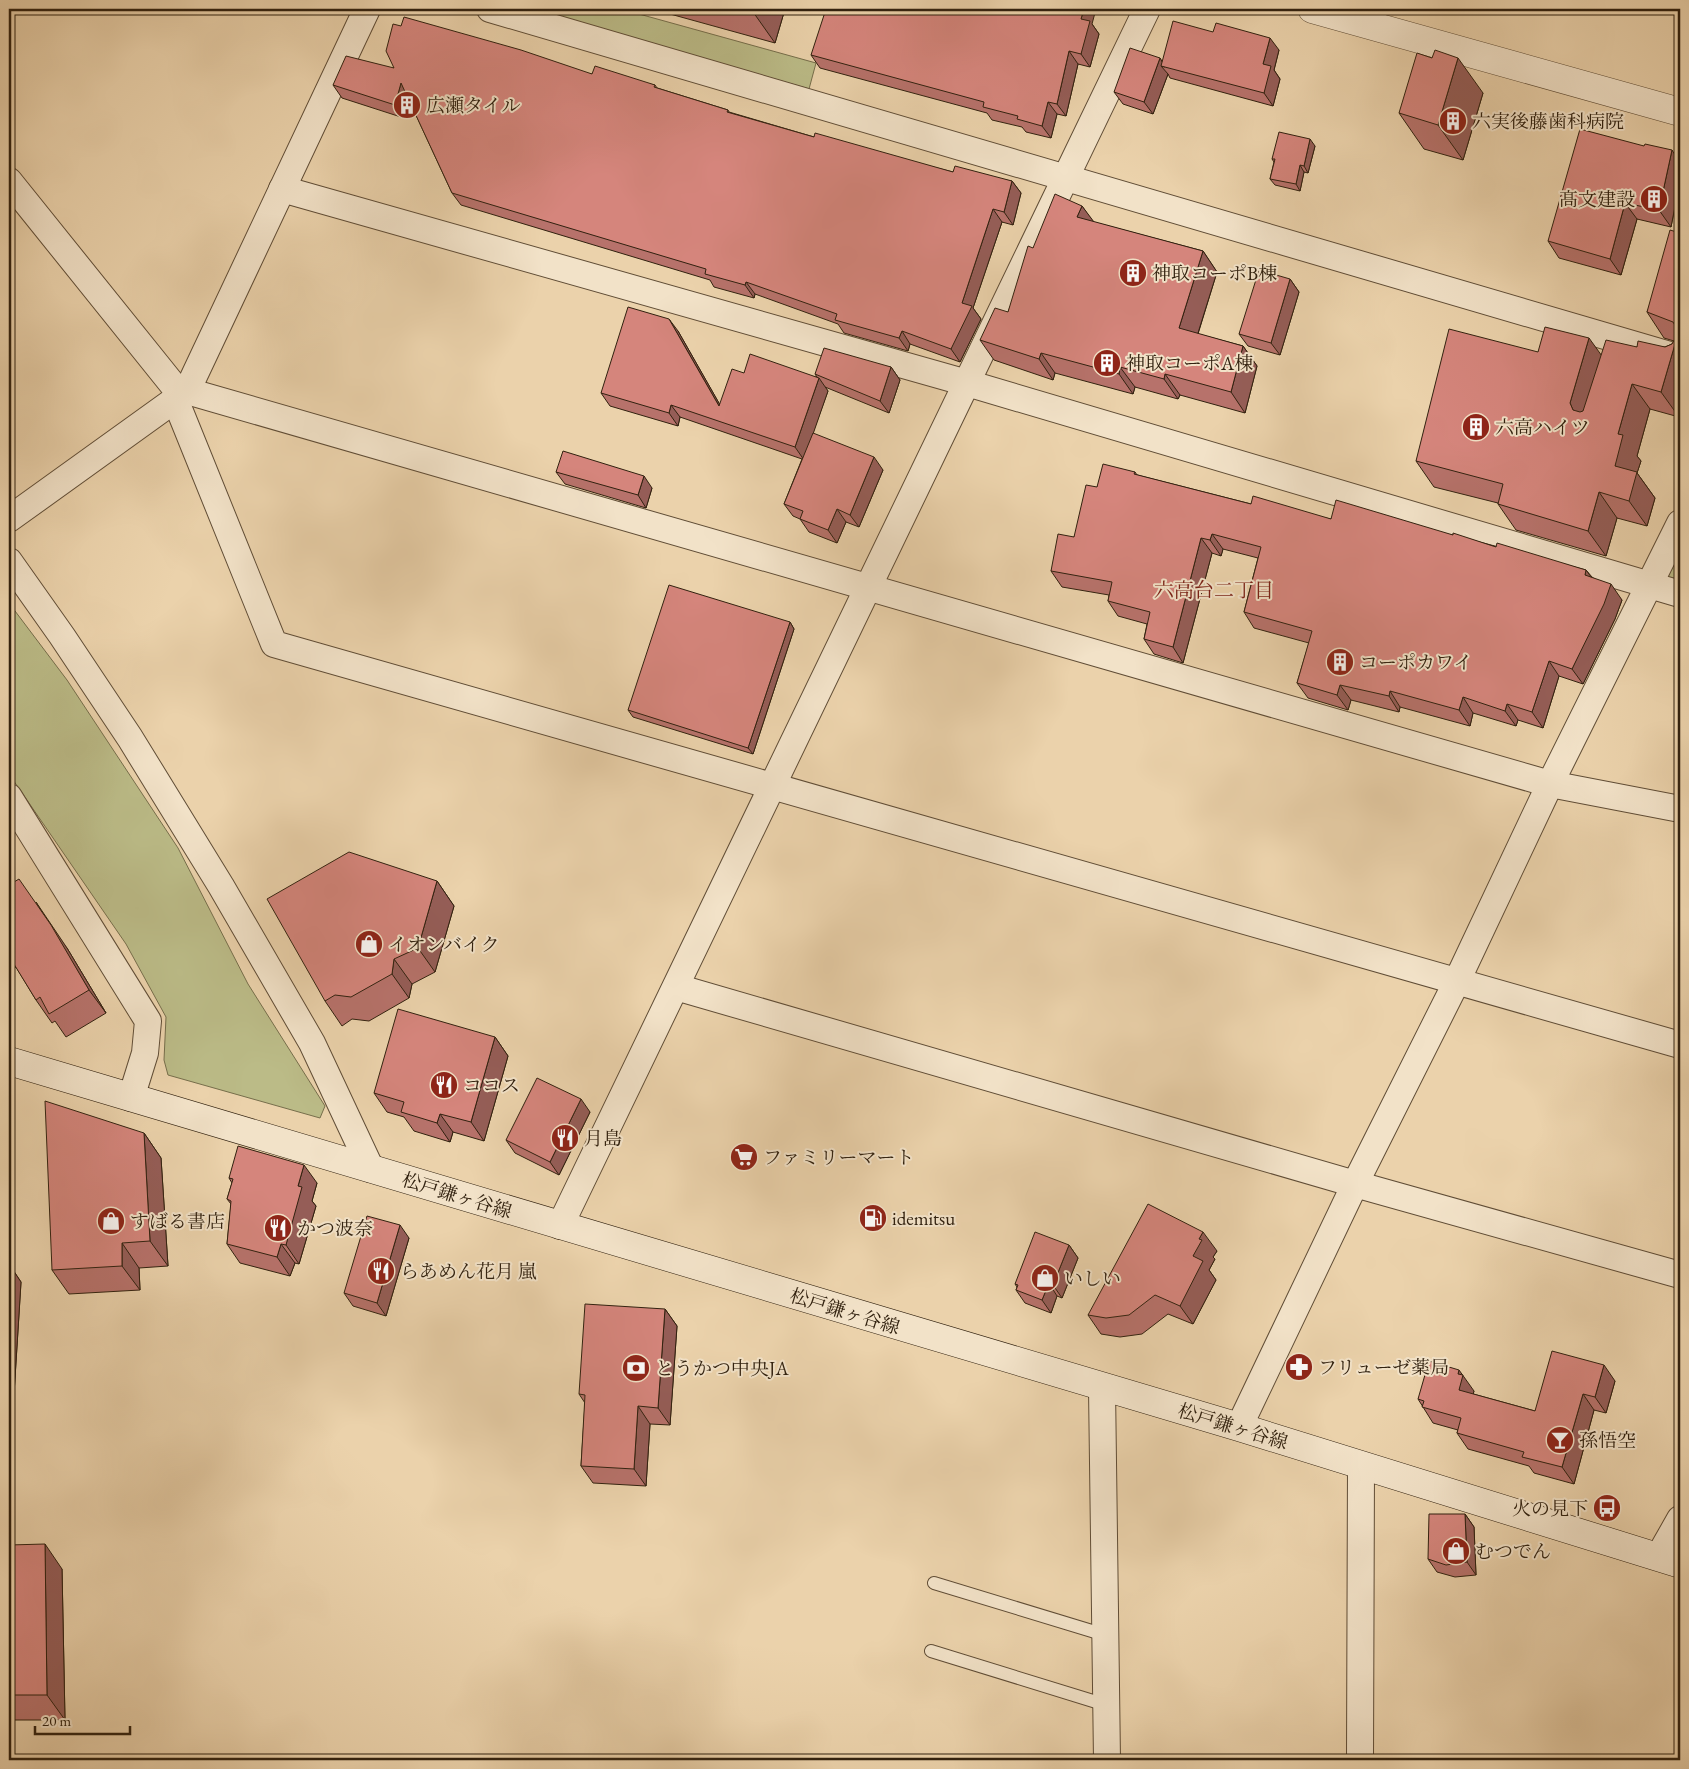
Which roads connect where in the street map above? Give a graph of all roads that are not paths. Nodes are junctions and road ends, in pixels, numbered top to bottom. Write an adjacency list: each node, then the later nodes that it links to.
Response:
1 (367, 9): 8 (street)
2 (490, 9): 6 (street)
3 (1147, 9): 6 (street)
4 (1312, 9): 5 (main road)
5 (1680, 112)
6 (1065, 179): 9 (street); 10 (street)
7 (9, 181): 11 (street)
8 (282, 188): 10 (street); 11 (street)
9 (1680, 358)
10 (967, 383): 15 (street); 16 (street)
11 (181, 395): 12 (street); 16 (street); 19 (street)
12 (9, 519)
13 (1680, 522): 15 (street)
14 (9, 561): 27 (street)
15 (1649, 584): 17 (street); 18 (street)
16 (868, 587): 18 (street); 19 (street)
17 (1680, 594)
18 (1550, 784): 21 (street); 22 (street)
19 (772, 787): 22 (street); 23 (street)
20 (9, 797): 26 (street)
21 (1680, 809)
22 (1456, 983): 24 (street); 28 (street)
23 (676, 987): 28 (street); 29 (street)
24 (1680, 1045)
25 (9, 1061): 26 (main road, 松戸鎌ヶ谷線)
26 (131, 1098): 27 (main road, 松戸鎌ヶ谷線)
27 (371, 1170): 29 (main road, 松戸鎌ヶ谷線)
28 (1355, 1184): 30 (street); 32 (street)
29 (560, 1226): 31 (main road, 松戸鎌ヶ谷線)
30 (1680, 1275)
31 (1102, 1388): 32 (main road, 松戸鎌ヶ谷線); 37 (street)
32 (1238, 1427): 33 (main road, 松戸鎌ヶ谷線)
33 (1361, 1466): 35 (main road, 松戸鎌ヶ谷線); 41 (street)
34 (1680, 1519): 35 (street)
35 (1670, 1560)
36 (934, 1583): 37 (lane)
37 (1105, 1636): 39 (street)
38 (931, 1651): 39 (lane)
39 (1106, 1704): 40 (street)
40 (1107, 1760)
41 (1360, 1760)

